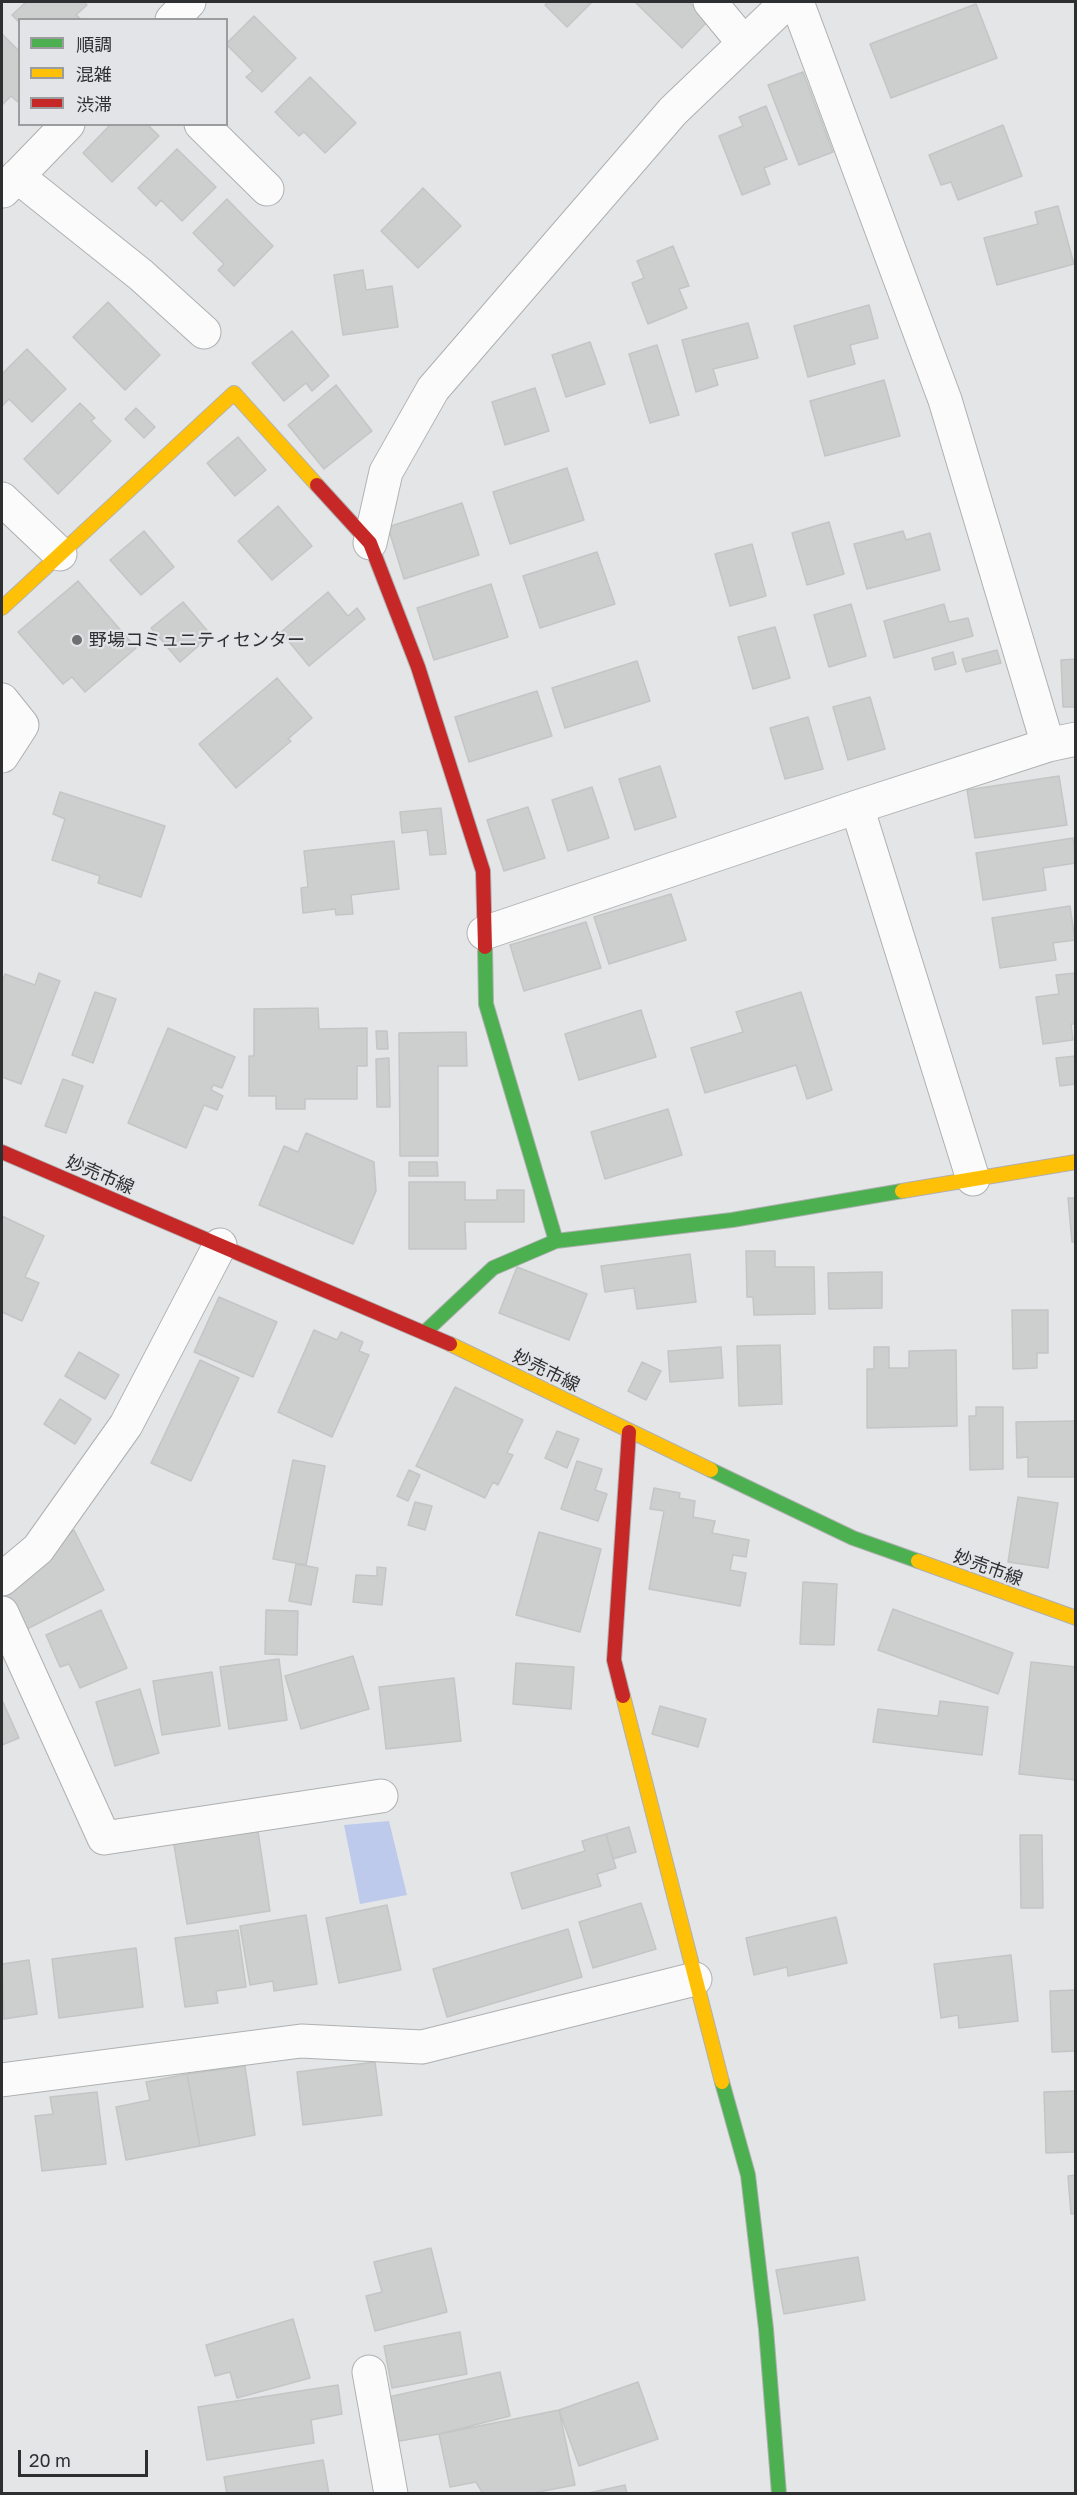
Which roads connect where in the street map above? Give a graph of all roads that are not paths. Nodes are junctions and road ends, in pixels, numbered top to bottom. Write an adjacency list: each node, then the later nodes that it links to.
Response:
1 (189, 2): 5 (street)
2 (710, 2): 6 (street)
3 (787, 2): 6 (street)
4 (798, 2): 17 (street)
5 (174, 18)
6 (743, 42): 13 (street)
7 (66, 126): 9 (street)
8 (203, 126): 10 (street)
9 (9, 184): 11 (street)
10 (267, 189)
11 (204, 332)
12 (2, 499): 14 (street)
13 (370, 543): 14 (street); 20 (street)
14 (60, 554): 15 (street)
15 (2, 608)
16 (2, 700): 18 (street)
17 (1062, 742): 19 (street)
18 (2, 756)
19 (856, 807): 20 (street); 23 (street)
20 (484, 933): 24 (street)
21 (2, 1152): 25 (street, 妙売市線)
22 (1076, 1162): 23 (street)
23 (973, 1179): 24 (street)
24 (556, 1241): 26 (street)
25 (220, 1245): 26 (street, 妙売市線); 28 (street)
26 (424, 1332): 27 (street, 妙売市線)
27 (629, 1432): 30 (street, 妙売市線); 32 (street)
28 (2, 1579)
29 (2, 1613): 31 (street)
30 (1076, 1618)
31 (381, 1796)
32 (695, 1979): 33 (street); 36 (street)
33 (2, 2080)
34 (369, 2372): 35 (street)
35 (391, 2493)
36 (779, 2493)

